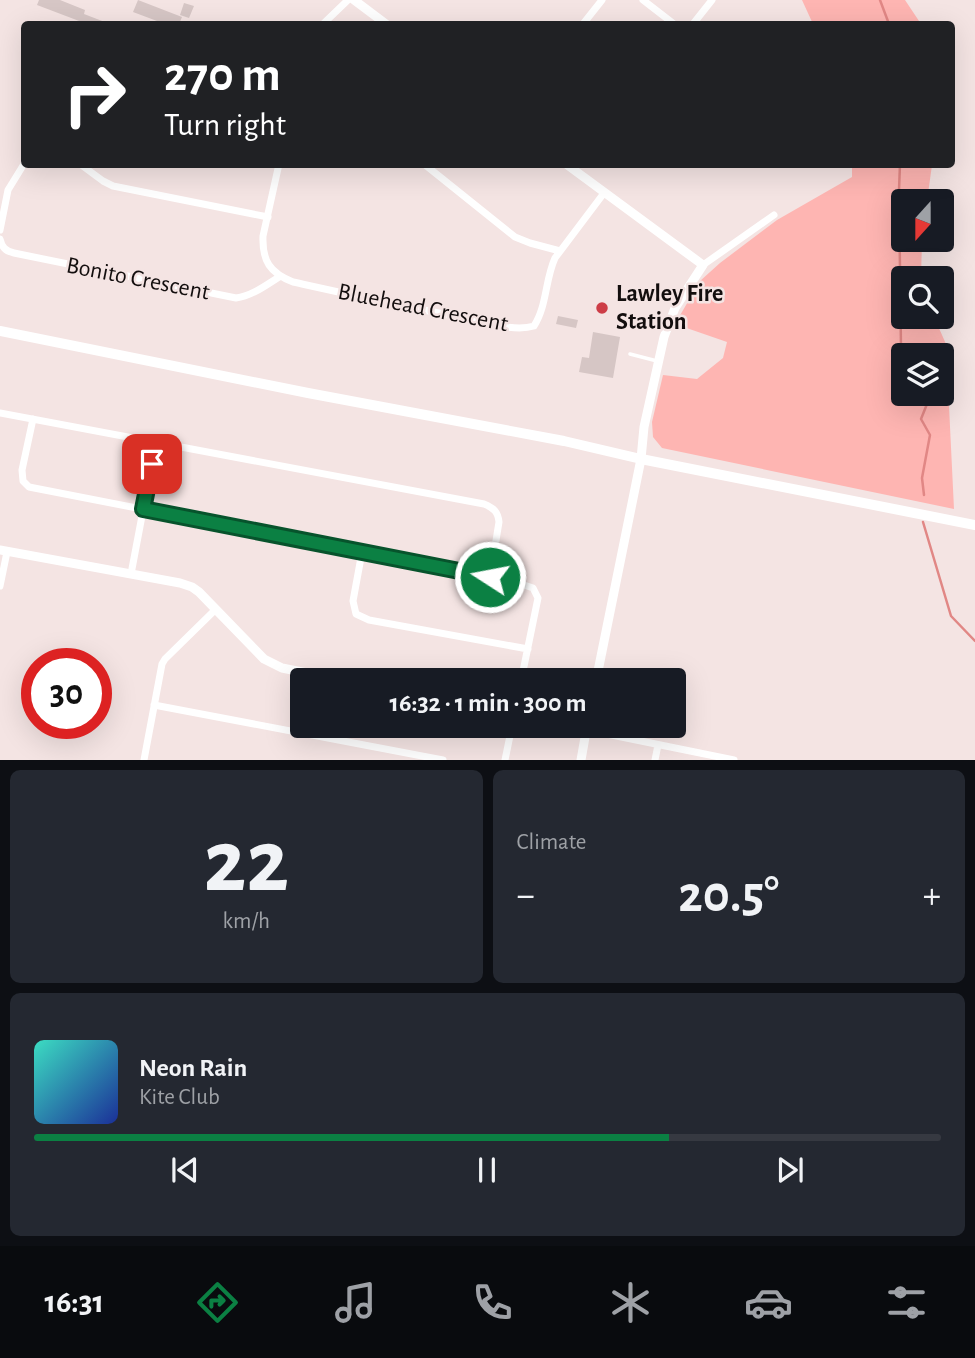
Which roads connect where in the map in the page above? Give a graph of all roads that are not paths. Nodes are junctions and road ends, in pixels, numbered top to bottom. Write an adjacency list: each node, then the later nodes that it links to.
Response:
1 (348, 0): 6 (street)
2 (354, 0): 7 (street)
3 (602, 0): 8 (street)
4 (643, 0): 9 (street)
5 (712, 0): 10 (street)
6 (326, 21)
7 (382, 21)
8 (585, 21)
9 (670, 21)
10 (695, 21)
11 (22, 168): 19 (street)
12 (85, 168): 18 (street)
13 (278, 168): 18 (street)
14 (429, 168): 21 (street)
15 (571, 168): 16 (street)
16 (604, 193): 21 (street, Bluehead Crescent); 22 (street)
17 (775, 215): 22 (street)
18 (268, 217): 23 (street)
19 (0, 230)
20 (0, 239): 23 (street, Bonito Crescent)
21 (560, 251): 23 (street, Bluehead Crescent)
22 (703, 265): 26 (street)
23 (279, 277)
24 (0, 331): 30 (main road)
25 (630, 354): 26 (lane)
26 (659, 361): 30 (street)
27 (0, 413): 28 (street)
28 (33, 419): 29 (street); 31 (street)
29 (156, 442): 31 (street); 36 (street)
30 (641, 459): 32 (main road); 41 (street)
31 (143, 509): 34 (street); 35 (street)
32 (975, 525)
33 (3, 551): 35 (street); 37 (street)
34 (362, 552): 36 (street); 39 (street)
35 (131, 574): 38 (street)
36 (490, 577): 39 (street)
37 (0, 586)
38 (216, 609): 42 (street); 43 (street)
39 (528, 649): 40 (street)
40 (524, 668)
41 (599, 668)
42 (290, 670)
43 (154, 705): 48 (street); 49 (street)
44 (510, 738): 50 (street)
45 (585, 738): 51 (street)
46 (631, 738): 47 (street)
47 (658, 744): 52 (street); 53 (street)
48 (144, 760)
49 (443, 760)
50 (505, 760)
51 (581, 760)
52 (655, 760)
53 (734, 760)

